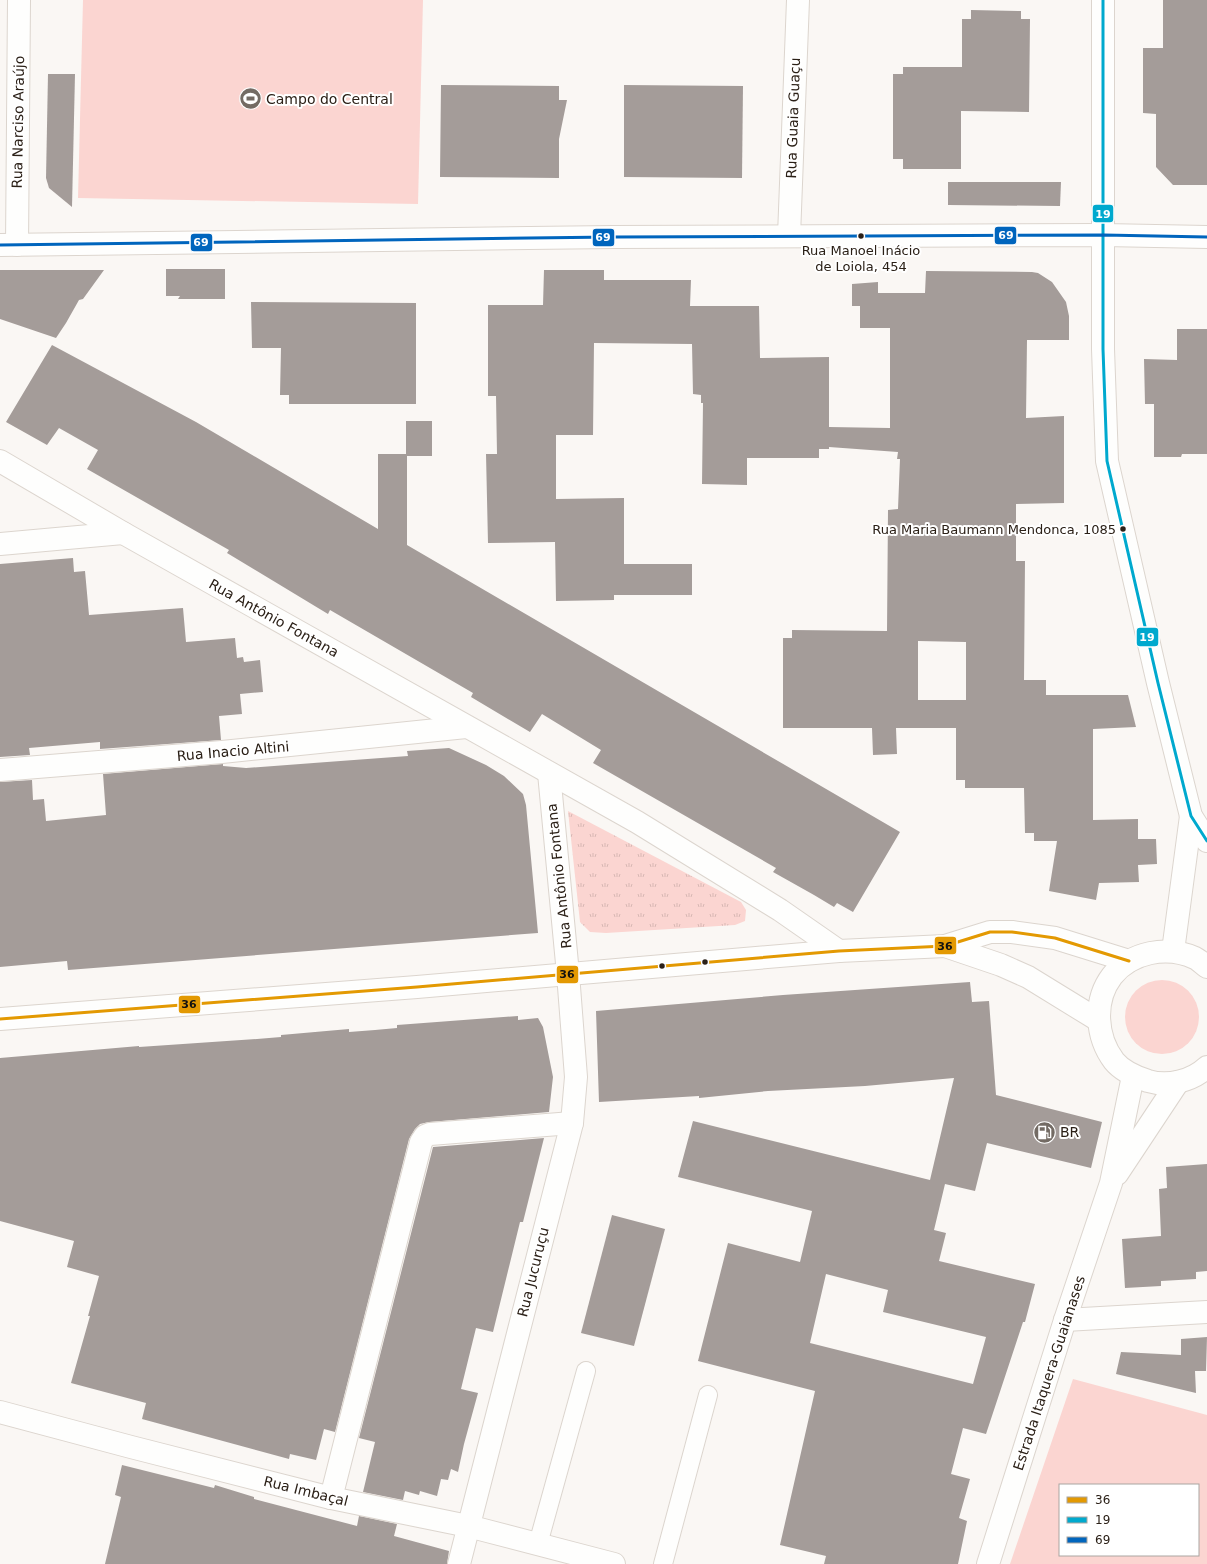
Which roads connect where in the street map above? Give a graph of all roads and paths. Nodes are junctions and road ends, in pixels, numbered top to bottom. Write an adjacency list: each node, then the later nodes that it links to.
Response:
1 (19, 0): 7 (street, Rua Narciso Araújo)
2 (798, 0): 5 (street, Rua Guaia Guaçu)
3 (1103, 0): 4 (street)
4 (1104, 235): 5 (street); 6 (street); 14 (street)
5 (789, 236): 7 (street)
6 (1207, 237)
7 (8, 245)
8 (0, 461): 9 (street, Rua Antônio Fontana)
9 (123, 533): 10 (street); 11 (street, Rua Antônio Fontana)
10 (0, 544)
11 (466, 727): 12 (street, Rua Inacio Altini); 13 (street, Rua Antônio Fontana)
12 (0, 770)
13 (549, 773): 17 (street, Rua Antônio Fontana); 21 (street, Rua Antônio Fontana)
14 (1191, 816): 15 (street); 18 (street)
15 (1207, 841)
16 (945, 946): 17 (street); 20 (street); 23 (street)
17 (839, 951): 21 (street)
18 (1173, 952): 19 (street); 20 (street)
19 (1203, 960)
20 (1129, 961): 23 (street)
21 (568, 974): 22 (street); 27 (street, Rua Antônio Fontana)
22 (0, 1019)
23 (1098, 1020): 25 (street)
24 (1207, 1067): 26 (street)
25 (1133, 1076): 26 (street); 28 (street, Estrada Itaquera-Guaianases)
26 (1178, 1082): 28 (street, Estrada Itaquera-Guaianases)
27 (572, 1123): 34 (street); 35 (street, Rua Jucuruçu)
28 (1111, 1183): 30 (street, Estrada Itaquera-Guaianases)
29 (1207, 1312): 30 (street)
30 (1065, 1320): 40 (street, Estrada Itaquera-Guaianases)
31 (586, 1371): 36 (lane)
32 (708, 1394): 39 (lane)
33 (0, 1412): 34 (street, Rua Imbaçal)
34 (332, 1498): 35 (street, Rua Imbaçal)
35 (468, 1526): 36 (street, Rua Imbaçal); 37 (street, Rua Jucuruçu)
36 (538, 1544): 38 (street, Rua Imbaçal)
37 (459, 1564)
38 (614, 1564)
39 (663, 1564)
40 (988, 1564)

